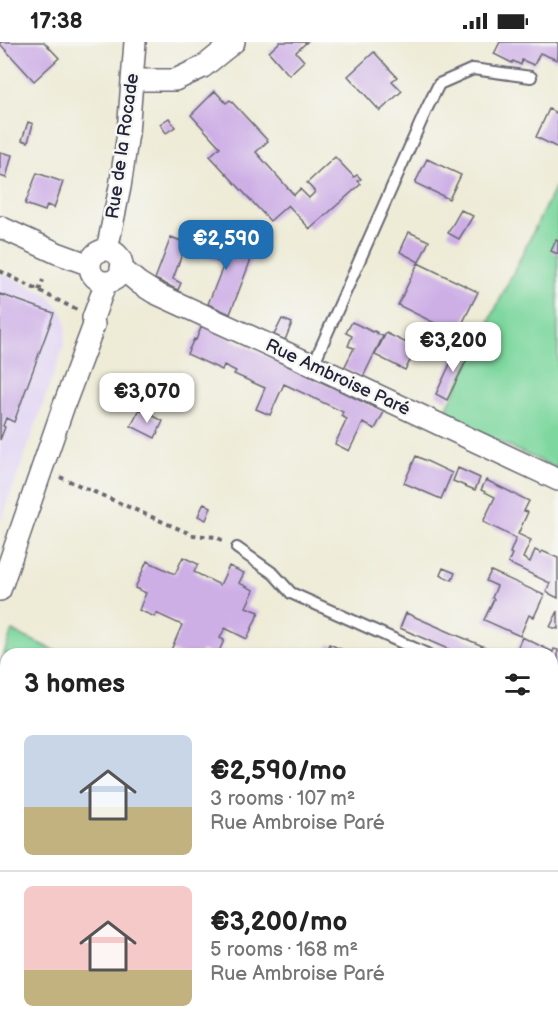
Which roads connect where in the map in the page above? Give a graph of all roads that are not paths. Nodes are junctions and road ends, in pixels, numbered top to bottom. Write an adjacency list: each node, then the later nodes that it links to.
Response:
1 (135, 42): 4 (street, Rue de la Rocade)
2 (234, 42): 4 (street)
3 (531, 77): 9 (lane)
4 (132, 80): 6 (street, Rue de la Rocade)
5 (0, 227): 7 (street)
6 (107, 250): 7 (street); 8 (street)
7 (90, 265): 8 (street)
8 (114, 275): 9 (street, Rue Ambroise Paré); 12 (street)
9 (314, 365): 10 (street, Rue Ambroise Paré)
10 (558, 480)
11 (237, 548): 13 (lane)
12 (0, 590)
13 (414, 648)

